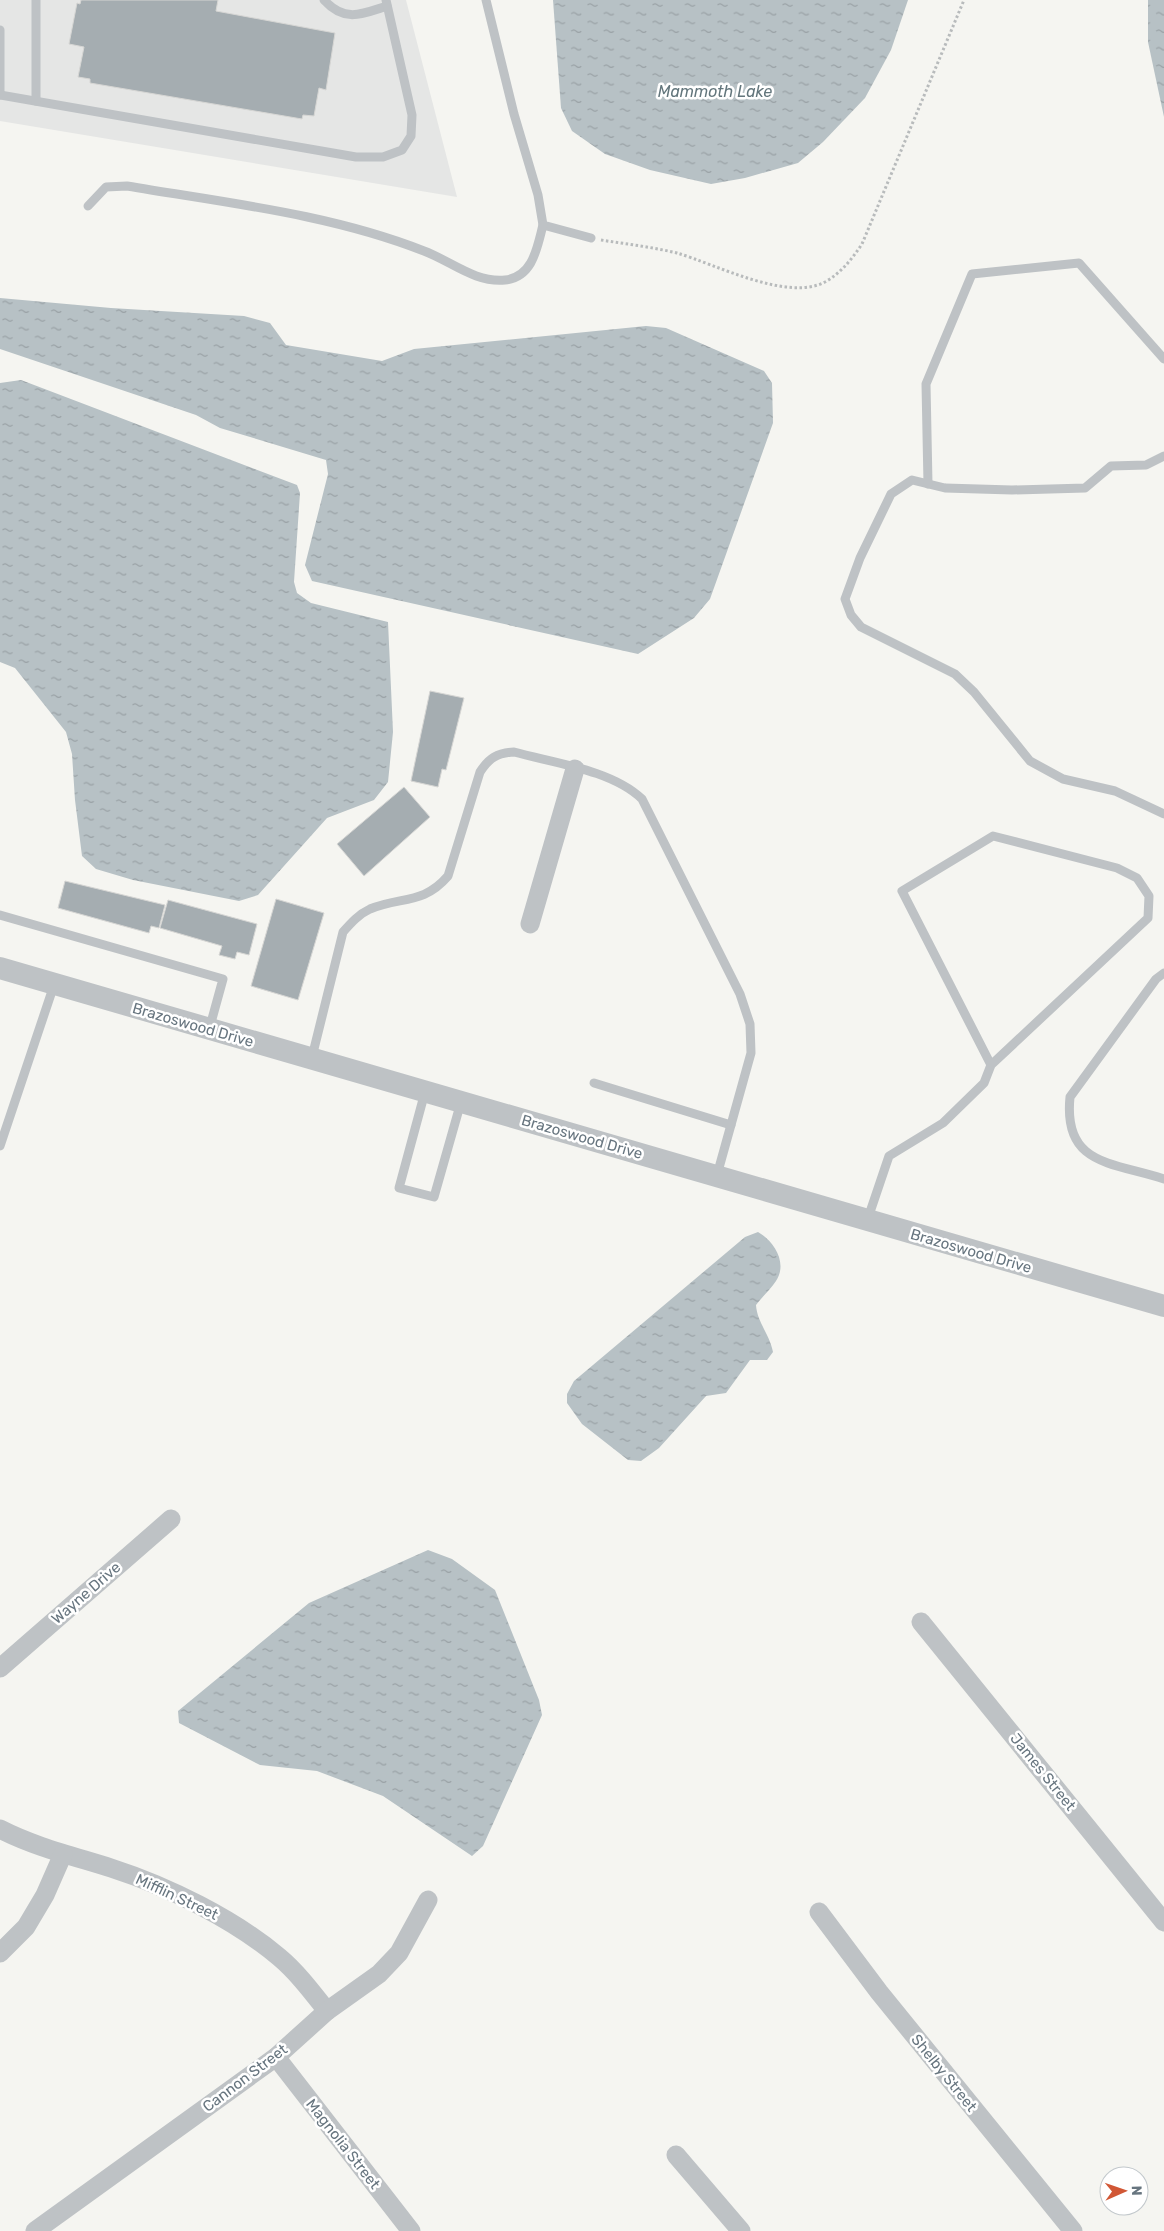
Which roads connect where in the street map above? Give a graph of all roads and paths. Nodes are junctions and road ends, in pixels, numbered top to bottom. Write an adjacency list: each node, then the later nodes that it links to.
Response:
1 (36, 0): 8 (lane)
2 (324, 0): 5 (lane)
3 (486, 0): 10 (lane)
4 (964, 0): 11 (path)
5 (386, 3): 8 (lane)
6 (0, 30): 7 (lane)
7 (0, 95): 8 (lane)
8 (36, 101)
9 (88, 206): 10 (lane)
10 (543, 225): 11 (lane)
11 (591, 238)
12 (1164, 359): 14 (lane)
13 (1164, 456): 14 (lane)
14 (928, 484): 16 (lane)
15 (575, 769): 18 (street); 23 (lane); 28 (lane)
16 (1164, 814)
17 (0, 914): 22 (lane)
18 (530, 924)
19 (0, 968): 21 (street, Brazoswood Drive)
20 (1164, 973): 31 (lane)
21 (54, 984): 22 (street, Brazoswood Drive); 29 (lane)
22 (209, 1030): 23 (street, Brazoswood Drive)
23 (311, 1060): 26 (street, Brazoswood Drive)
24 (991, 1065): 24 (lane); 32 (lane)
25 (594, 1083): 28 (lane)
26 (426, 1092): 27 (street, Brazoswood Drive); 27 (lane)
27 (461, 1102): 30 (street, Brazoswood Drive)
28 (731, 1125): 30 (lane)
29 (0, 1146)
30 (718, 1175): 32 (street, Brazoswood Drive)
31 (1164, 1179)
32 (867, 1221): 33 (street, Brazoswood Drive)
33 (1164, 1306)
34 (171, 1519): 36 (street, Wayne Drive)
35 (921, 1622): 41 (street, James Street)
36 (0, 1668)
37 (0, 1829): 38 (street, Mifflin Street)
38 (63, 1854): 42 (street); 43 (street, Mifflin Street)
39 (428, 1900): 43 (street, Cannon Street)
40 (819, 1912): 49 (street, Shelby Street)
41 (1164, 1922)
42 (0, 1953)
43 (327, 2011): 44 (street, Cannon Street)
44 (276, 2057): 46 (street, Cannon Street); 47 (street, Magnolia Street)
45 (676, 2155): 48 (street)
46 (35, 2231)
47 (411, 2231)
48 (741, 2231)
49 (1073, 2231)

